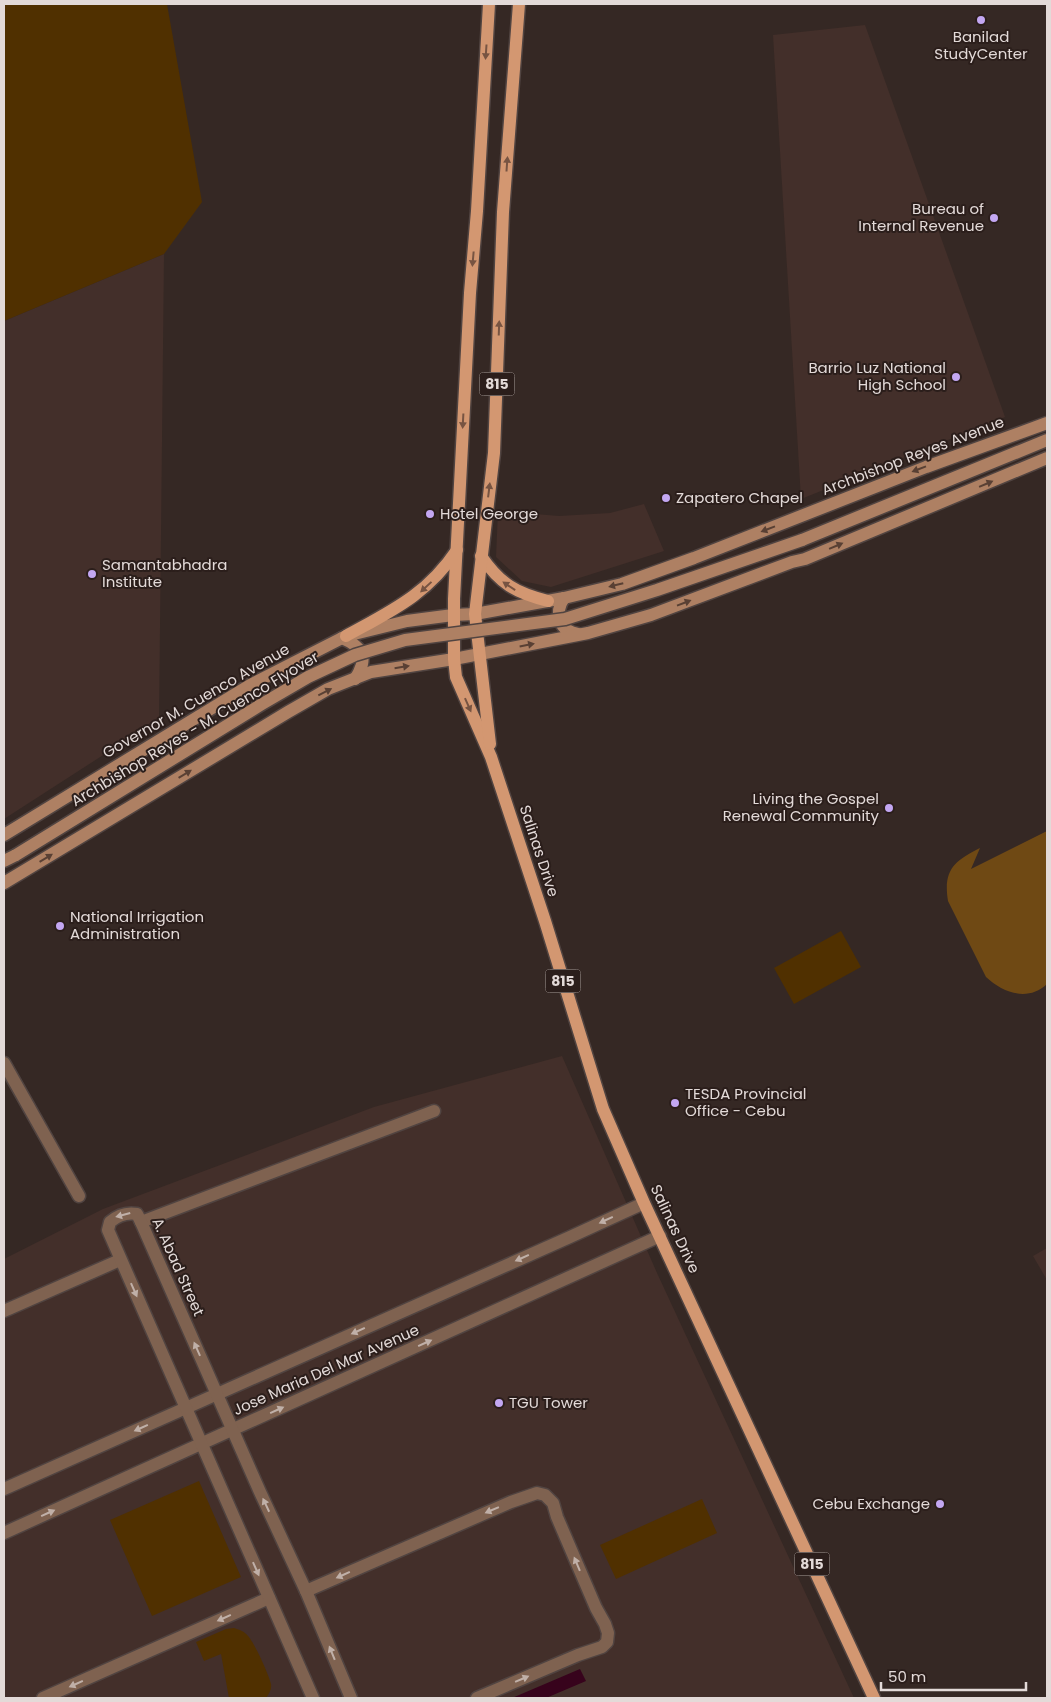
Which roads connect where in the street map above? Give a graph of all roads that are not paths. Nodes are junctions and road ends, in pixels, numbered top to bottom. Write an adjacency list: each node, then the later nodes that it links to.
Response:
1 (489, 4): 6 (main road, 815, one-way to 6)
2 (519, 4): 7 (main road, 815, one-way to 2)
3 (1047, 423): 8 (main road, Archbishop Reyes Avenue, one-way to 8)
4 (1047, 440): 19 (main road, Archbishop Reyes - M. Cuenco Flyover, bridge)
5 (1047, 458): 12 (main road, one-way to 5)
6 (457, 550): 11 (main road, 815); 13 (main road, one-way to 13)
7 (481, 556): 9 (main road, one-way to 7); 10 (main road, 815)
8 (564, 598): 9 (main road, Archbishop Reyes Avenue); 12 (main road)
9 (548, 601): 10 (main road, Archbishop Reyes Avenue)
10 (475, 614): 11 (main road, Governor M. Cuenco Avenue); 14 (main road, 815)
11 (453, 615): 13 (main road, Governor M. Cuenco Avenue); 15 (main road, 815)
12 (578, 634): 14 (main road, one-way to 12)
13 (344, 637): 16 (main road); 18 (main road, Governor M. Cuenco Avenue)
14 (479, 654): 15 (main road); 17 (main road, Salinas Drive / 815)
15 (454, 659): 16 (main road, one-way to 15); 17 (main road, Salinas Drive / 815, one-way to 17)
16 (355, 678): 20 (main road, one-way to 16)
17 (491, 757): 24 (main road, Salinas Drive / 815)
18 (4, 835)
19 (4, 862)
20 (4, 883)
21 (4, 1063): 23 (street)
22 (434, 1112): 25 (street)
23 (79, 1196)
24 (644, 1202): 26 (main road, Salinas Drive / 815); 29 (street, Jose Maria Del Mar Avenue, one-way to 29)
25 (141, 1222): 27 (street, A. Abad Street, one-way to 27); 29 (street, A. Abad Street, one-way to 25)
26 (660, 1236): 31 (street, Jose Maria Del Mar Avenue, one-way to 26); 41 (main road, Salinas Drive / 815)
27 (120, 1260): 28 (street); 30 (street, A. Abad Street, one-way to 30)
28 (4, 1311)
29 (217, 1394): 30 (street, Jose Maria Del Mar Avenue); 31 (street, A. Abad Street)
30 (186, 1408): 32 (street, A. Abad Street); 33 (street, Jose Maria Del Mar Avenue, one-way to 33)
31 (232, 1430): 32 (street, Jose Maria Del Mar Avenue); 35 (street, A. Abad Street, one-way to 31)
32 (201, 1444): 34 (street, Jose Maria Del Mar Avenue, one-way to 32); 36 (street, A. Abad Street, one-way to 36)
33 (4, 1489)
34 (4, 1533)
35 (306, 1591): 39 (street, A. Abad Street, one-way to 35); 40 (street, one-way to 35)
36 (269, 1598): 37 (street, one-way to 37); 38 (street, A. Abad Street)
37 (42, 1698)
38 (313, 1698)
39 (351, 1698)
40 (477, 1698)
41 (874, 1698)

